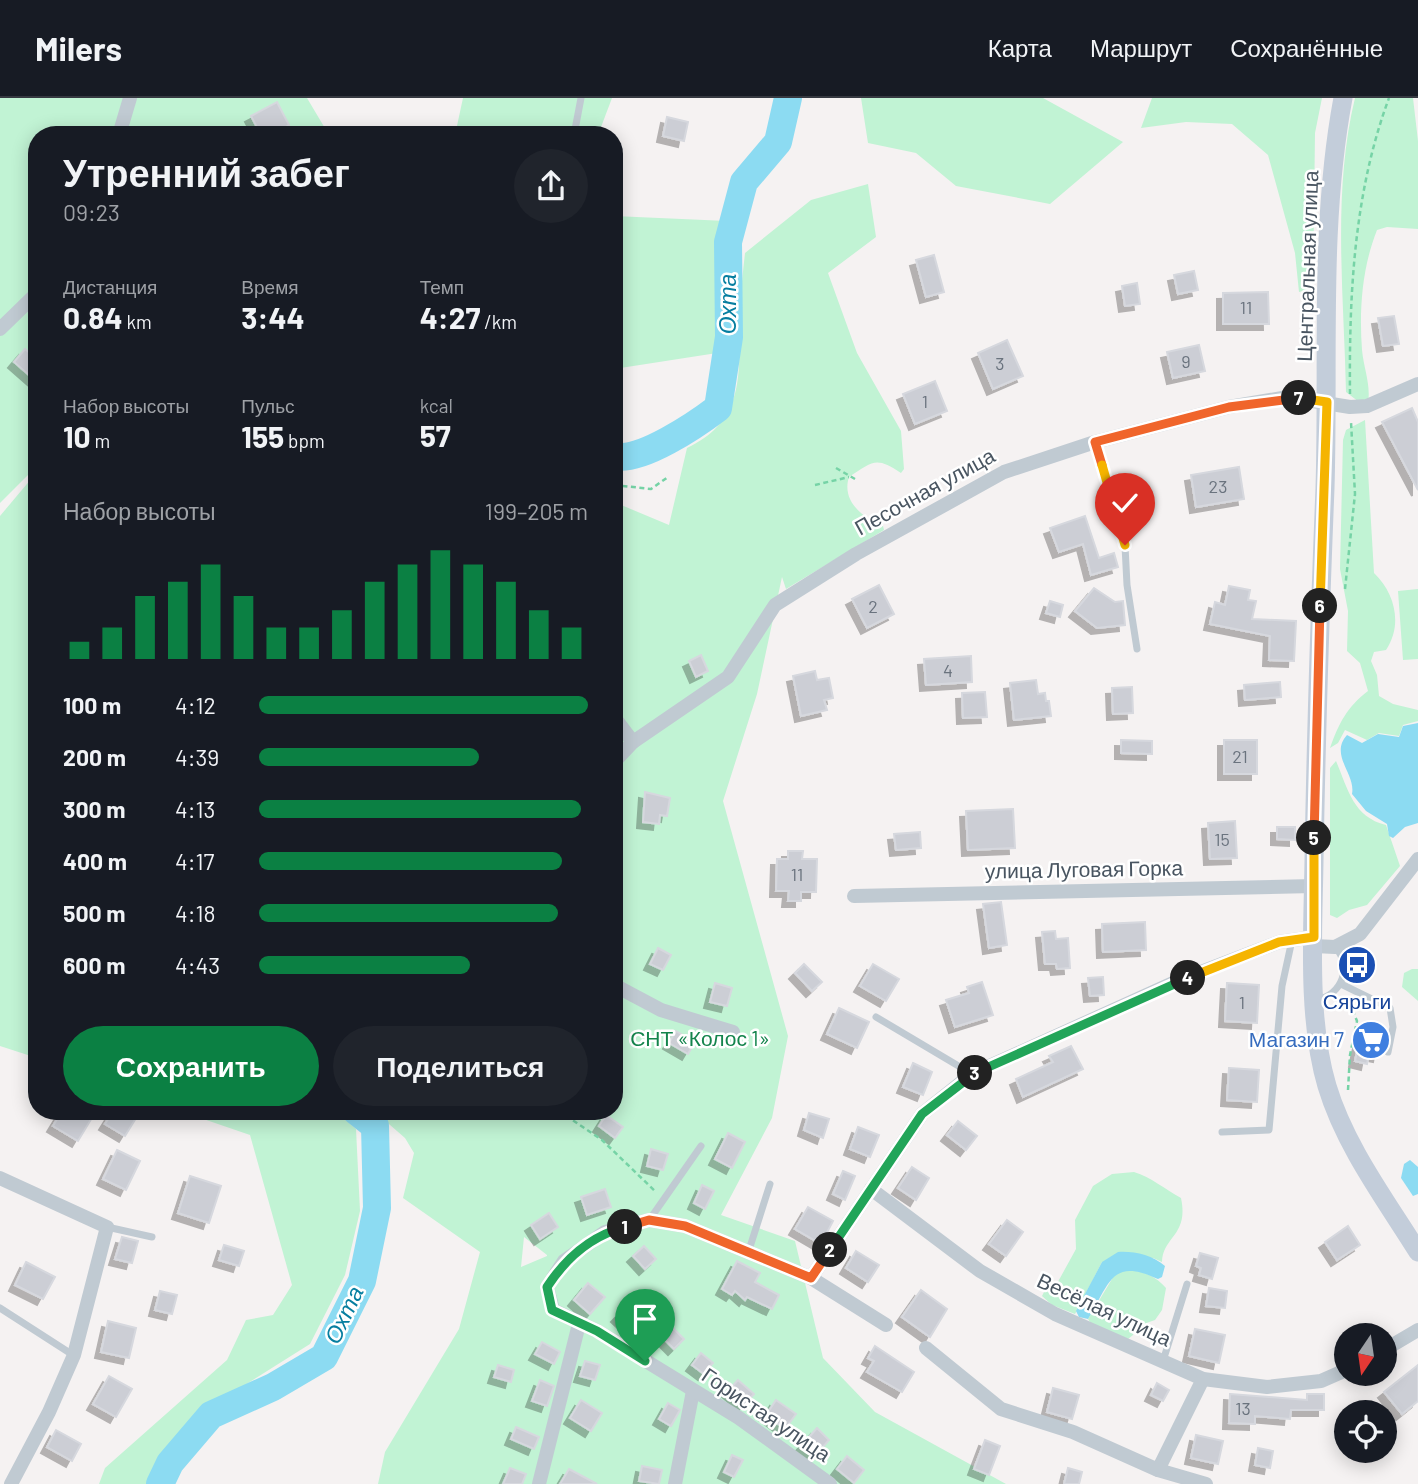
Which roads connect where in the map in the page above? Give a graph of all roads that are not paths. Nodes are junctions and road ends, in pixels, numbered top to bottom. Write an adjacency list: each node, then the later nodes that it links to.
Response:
1 (130, 98): 4 (street)
2 (581, 98): 5 (lane)
3 (1343, 98): 9 (street, Центральная улица)
4 (122, 126)
5 (576, 126)
6 (28, 302): 7 (street)
7 (0, 329)
8 (1418, 384): 9 (street, Песочная улица)
9 (1327, 402): 10 (street, Песочная улица); 16 (street, Центральная улица)
10 (1095, 442): 11 (lane); 13 (street, Песочная улица)
11 (1137, 649)
12 (623, 729): 13 (street)
13 (633, 742): 14 (street, Песочная улица)
14 (623, 753)
15 (1418, 859): 20 (street)
16 (1314, 886): 17 (street, улица Луговая Горка); 19 (street, Центральная улица)
17 (854, 897)
18 (1292, 939): 19 (street); 27 (street); 28 (lane)
19 (1314, 942): 20 (street); 23 (street, Центральная улица)
20 (1335, 947): 21 (lane)
21 (1341, 984): 23 (lane); 26 (lane)
22 (623, 990): 25 (street)
23 (1316, 1000): 37 (street, Центральная улица)
24 (877, 1017): 27 (lane)
25 (733, 1032)
26 (1388, 1052)
27 (972, 1074): 32 (street)
28 (1222, 1132)
29 (701, 1146): 33 (lane)
30 (0, 1178): 34 (street)
31 (770, 1184): 36 (lane)
32 (871, 1189): 38 (street); 47 (street, Весёлая улица)
33 (649, 1220): 36 (street); 41 (street, Гористая улица)
34 (107, 1227): 35 (lane); 46 (street)
35 (152, 1237)
36 (749, 1250): 38 (street)
37 (1418, 1252)
38 (811, 1278): 42 (street)
39 (1187, 1284): 47 (lane)
40 (0, 1308): 46 (lane)
41 (579, 1324): 50 (street, Гористая улица); 54 (street)
42 (886, 1325)
43 (1418, 1330): 44 (street)
44 (1397, 1342)
45 (926, 1348): 51 (street)
46 (74, 1355): 53 (street)
47 (1163, 1361): 49 (street, Весёлая улица)
48 (1334, 1375): 49 (street, Весёлая улица)
49 (1203, 1379): 51 (street)
50 (693, 1391): 52 (street, Гористая улица); 55 (street)
51 (1158, 1470): 57 (street)
52 (814, 1479): 56 (street, Гористая улица)
53 (11, 1484)
54 (539, 1484)
55 (675, 1484)
56 (830, 1484)
57 (1206, 1484)

